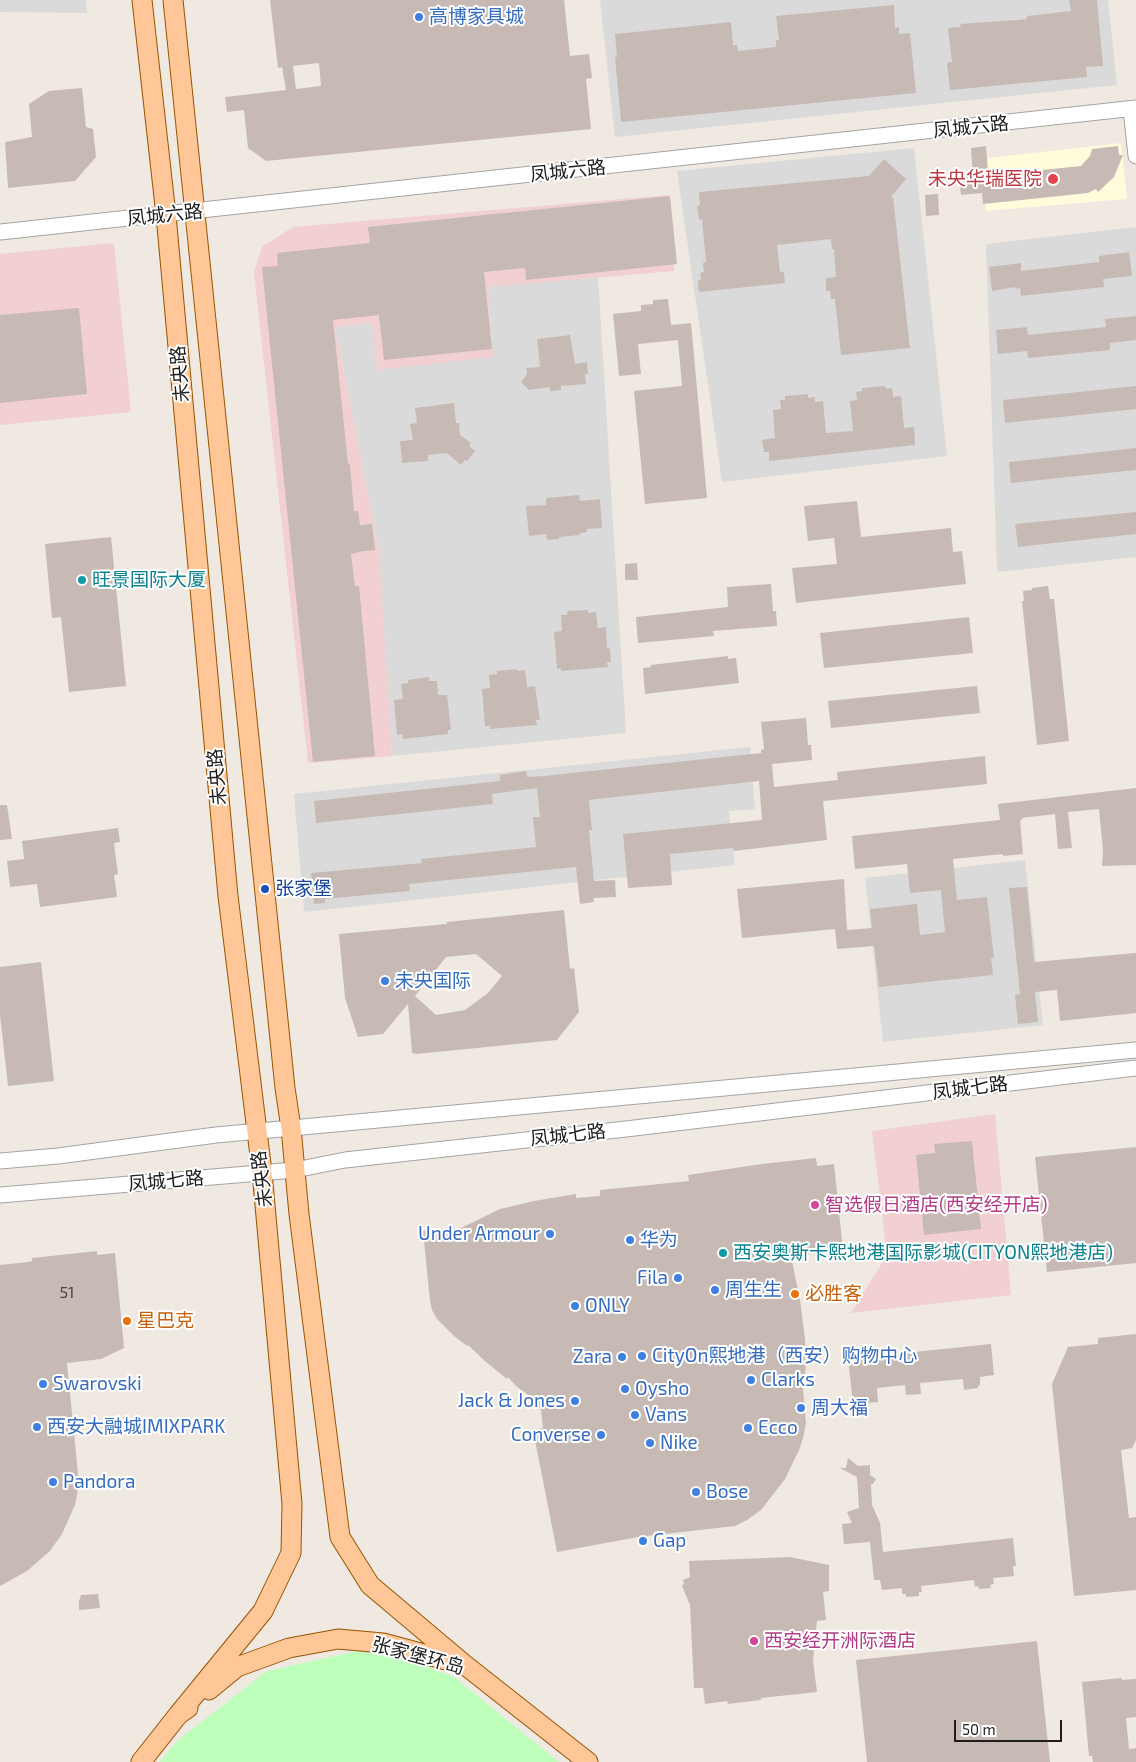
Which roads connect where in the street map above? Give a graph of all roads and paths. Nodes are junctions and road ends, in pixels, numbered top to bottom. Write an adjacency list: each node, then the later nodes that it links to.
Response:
1 (142, 0): 6 (main road, 未央路)
2 (173, 0): 5 (main road, 未央路)
3 (1133, 109): 4 (street); 5 (street, 凤城六路)
4 (1136, 156)
5 (195, 212): 6 (street, 凤城六路); 10 (main road, 未央路)
6 (166, 215): 7 (street, 凤城六路); 11 (main road, 未央路)
7 (0, 232)
8 (1136, 1050): 10 (street, 凤城七路)
9 (1136, 1068): 13 (street, 凤城七路)
10 (291, 1128): 11 (street, 凤城七路); 13 (main road, 未央路)
11 (256, 1132): 12 (street, 凤城七路); 14 (main road, 未央路)
12 (0, 1162)
13 (296, 1170): 14 (street, 凤城七路); 16 (main road, 未央路)
14 (262, 1172): 15 (street, 凤城七路); 17 (main road, 未央路)
15 (0, 1195)
16 (465, 1665): 17 (main road, 张家堡环岛); 19 (main road, 张家堡环岛)
17 (178, 1715): 18 (main road, 张家堡环岛)
18 (141, 1762)
19 (588, 1762)

